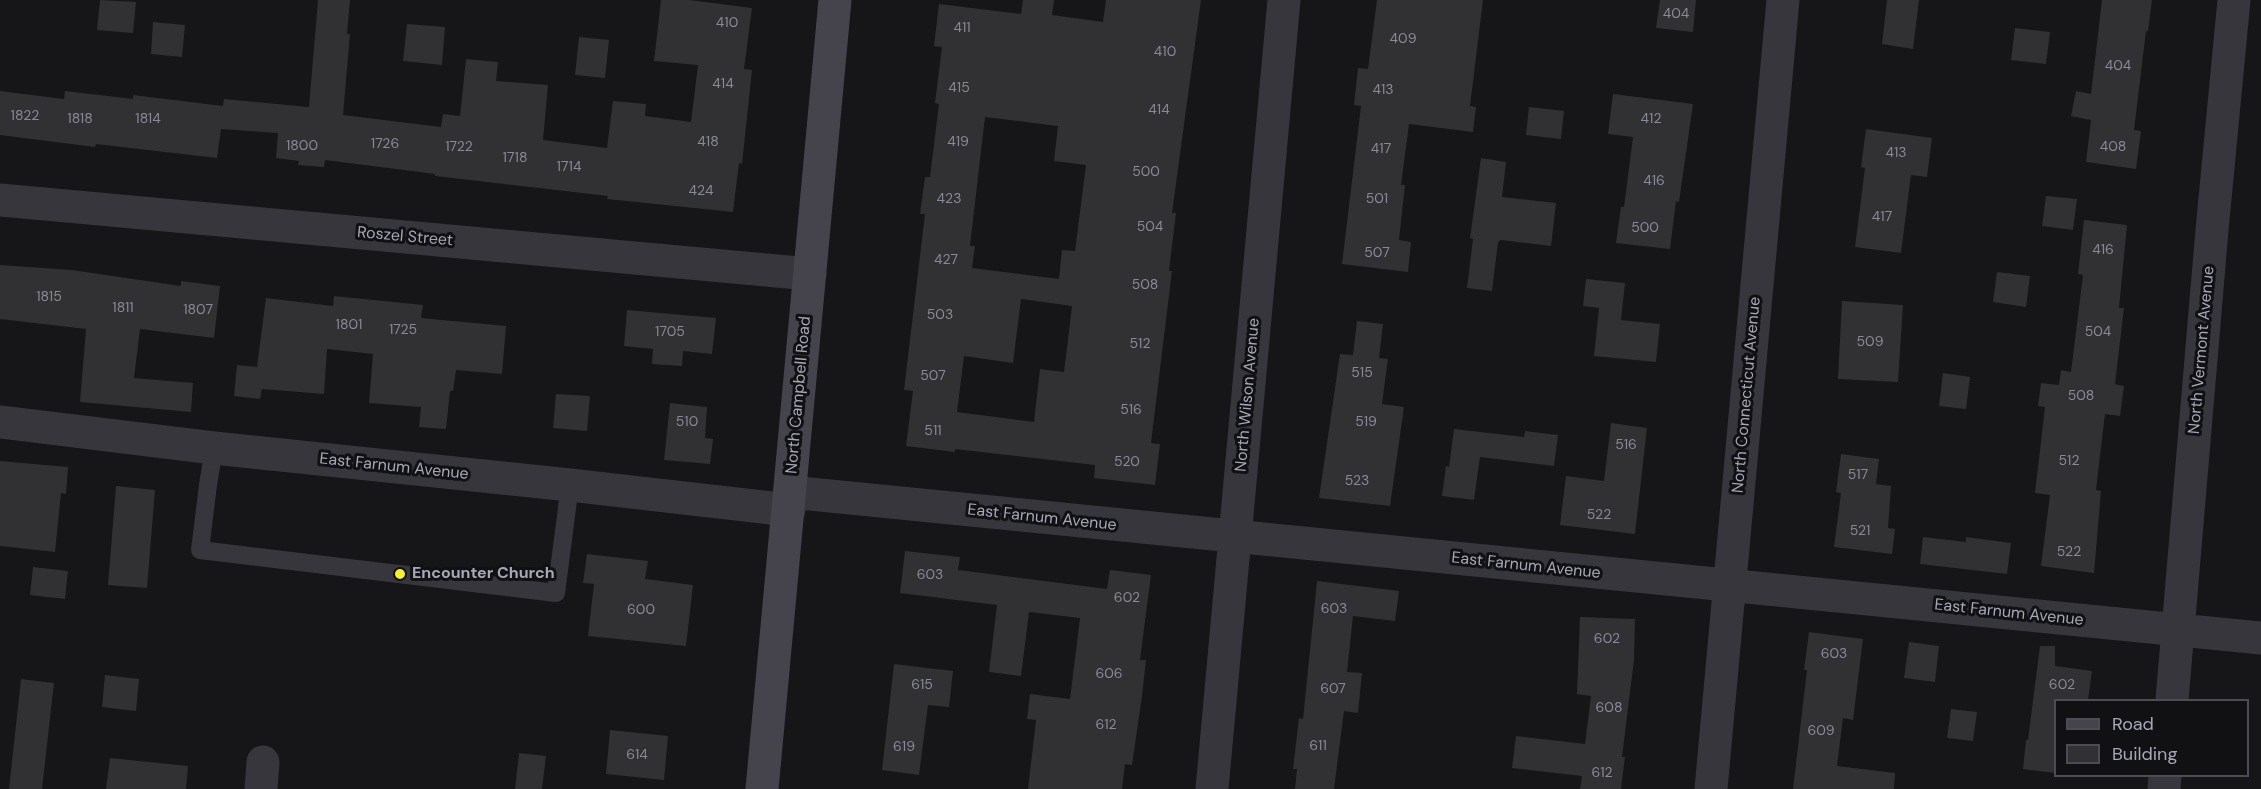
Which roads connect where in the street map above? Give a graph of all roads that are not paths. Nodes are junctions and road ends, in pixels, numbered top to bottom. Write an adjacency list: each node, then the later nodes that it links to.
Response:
1 (836, 0): 6 (street, North Campbell Road)
2 (1284, 0): 11 (street, North Wilson Avenue)
3 (1783, 0): 12 (street, North Connecticut Avenue)
4 (2234, 0): 13 (street, North Vermont Avenue)
5 (0, 200): 6 (street, Roszel Street)
6 (810, 274): 10 (street, North Campbell Road)
7 (0, 422): 8 (street, East Farnum Avenue)
8 (214, 448): 9 (street, East Farnum Avenue); 9 (lane)
9 (570, 485): 10 (street, East Farnum Avenue)
10 (790, 501): 11 (street, East Farnum Avenue); 16 (street, North Campbell Road)
11 (1236, 537): 12 (street, East Farnum Avenue); 17 (street, North Wilson Avenue)
12 (1729, 586): 13 (street, East Farnum Avenue); 18 (street, North Connecticut Avenue)
13 (2179, 630): 14 (street, East Farnum Avenue); 15 (street, North Vermont Avenue)
14 (2261, 638)
15 (2172, 699)
16 (762, 789)
17 (1212, 789)
18 (1711, 789)

